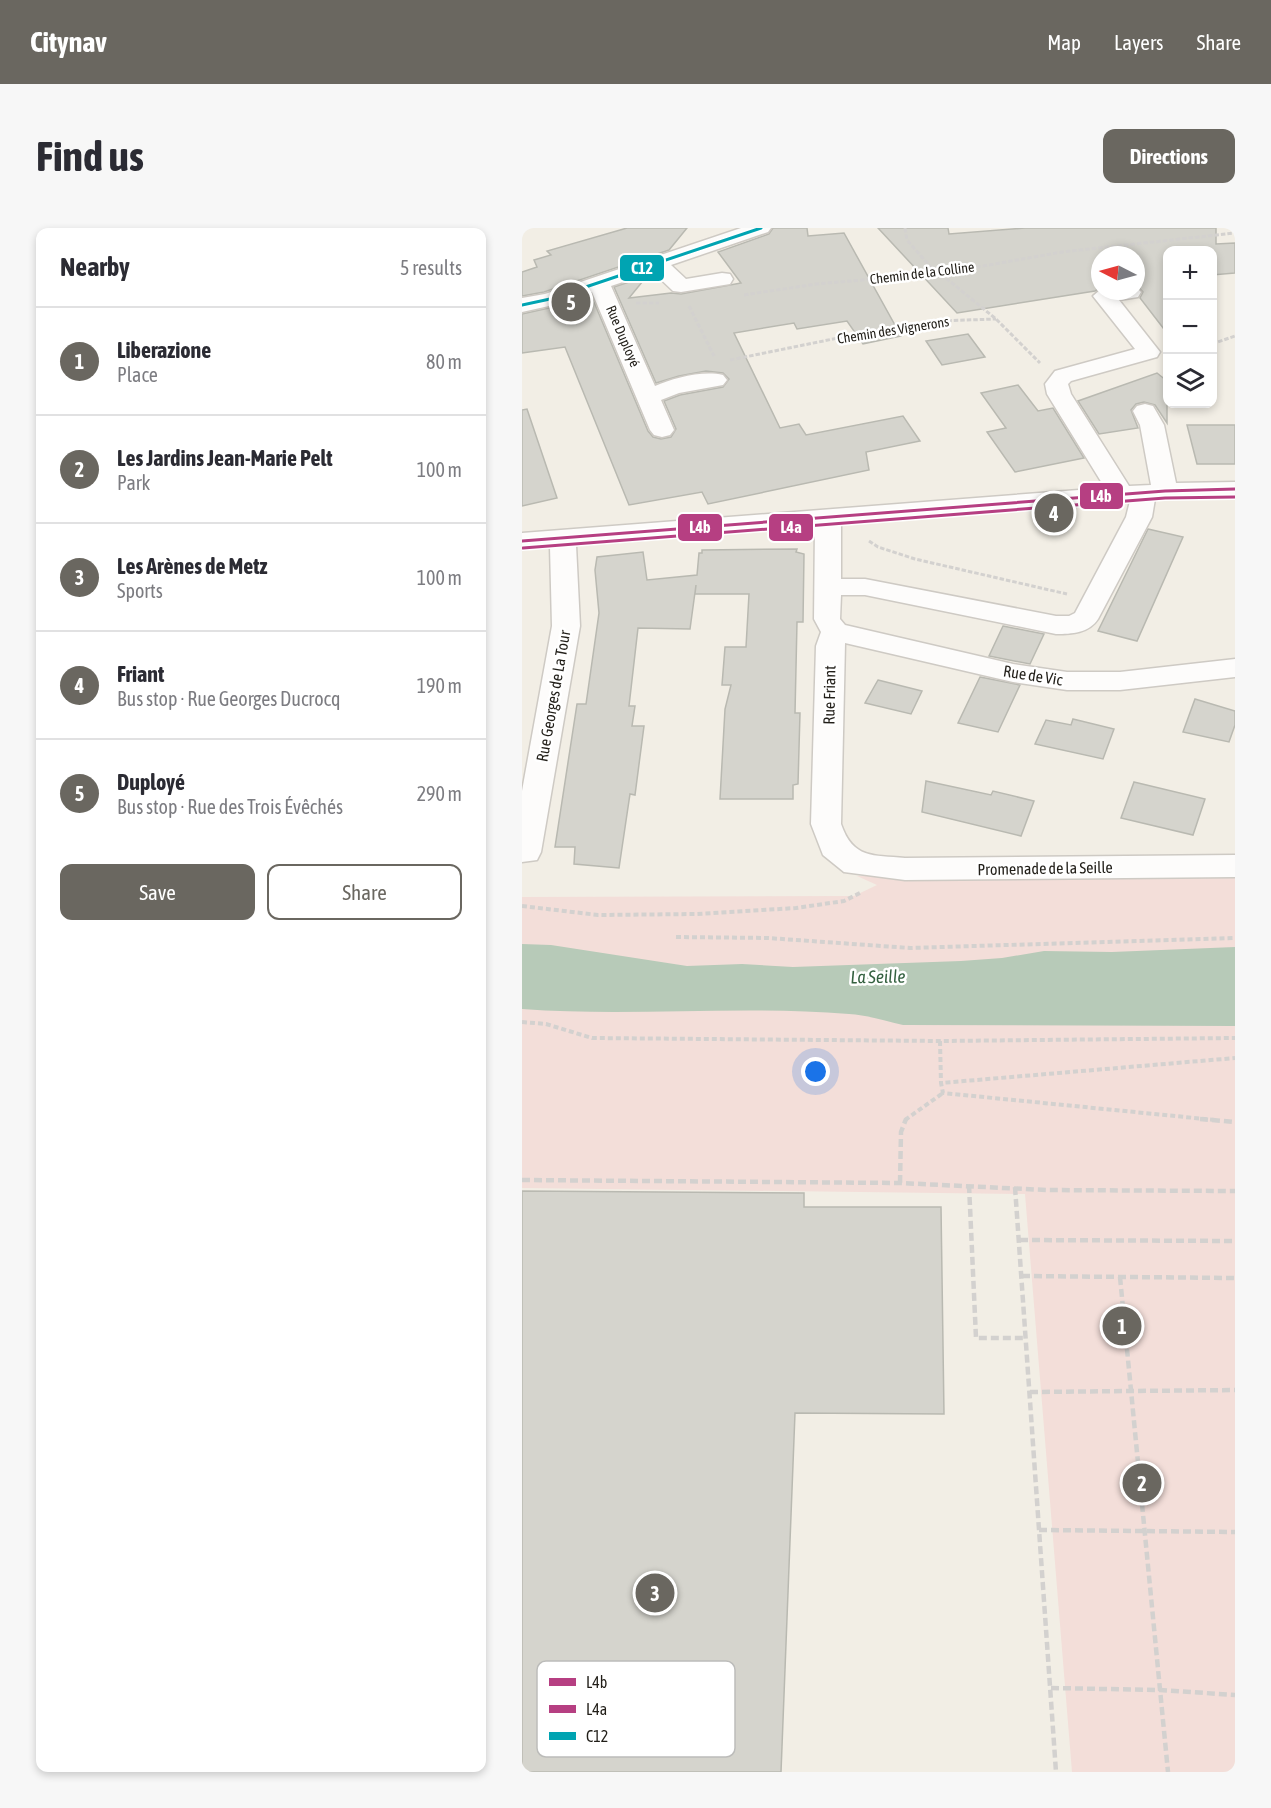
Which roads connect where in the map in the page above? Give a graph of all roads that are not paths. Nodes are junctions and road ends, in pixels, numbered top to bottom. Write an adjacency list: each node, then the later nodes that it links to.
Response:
1 (761, 228): 2 (street)
2 (657, 264): 3 (street); 4 (street)
3 (728, 288)
4 (604, 293): 6 (street); 8 (street, Rue Duployé)
5 (1107, 300): 12 (street)
6 (522, 305)
7 (716, 371): 8 (street)
8 (647, 394): 10 (street, Rue Duployé)
9 (1145, 411): 12 (street)
10 (662, 430)
11 (1235, 489): 12 (street)
12 (1143, 493): 13 (street); 16 (street)
13 (828, 525): 14 (street); 16 (street, Rue Friant)
14 (563, 538): 15 (street); 19 (street, Rue Georges de La Tour)
15 (522, 541)
16 (828, 587): 17 (street, Rue Friant)
17 (835, 632): 18 (street, Rue de Vic); 20 (street, Rue Friant)
18 (1235, 668)
19 (526, 852)
20 (855, 864): 21 (street, Promenade de la Seille)
21 (1235, 866)

